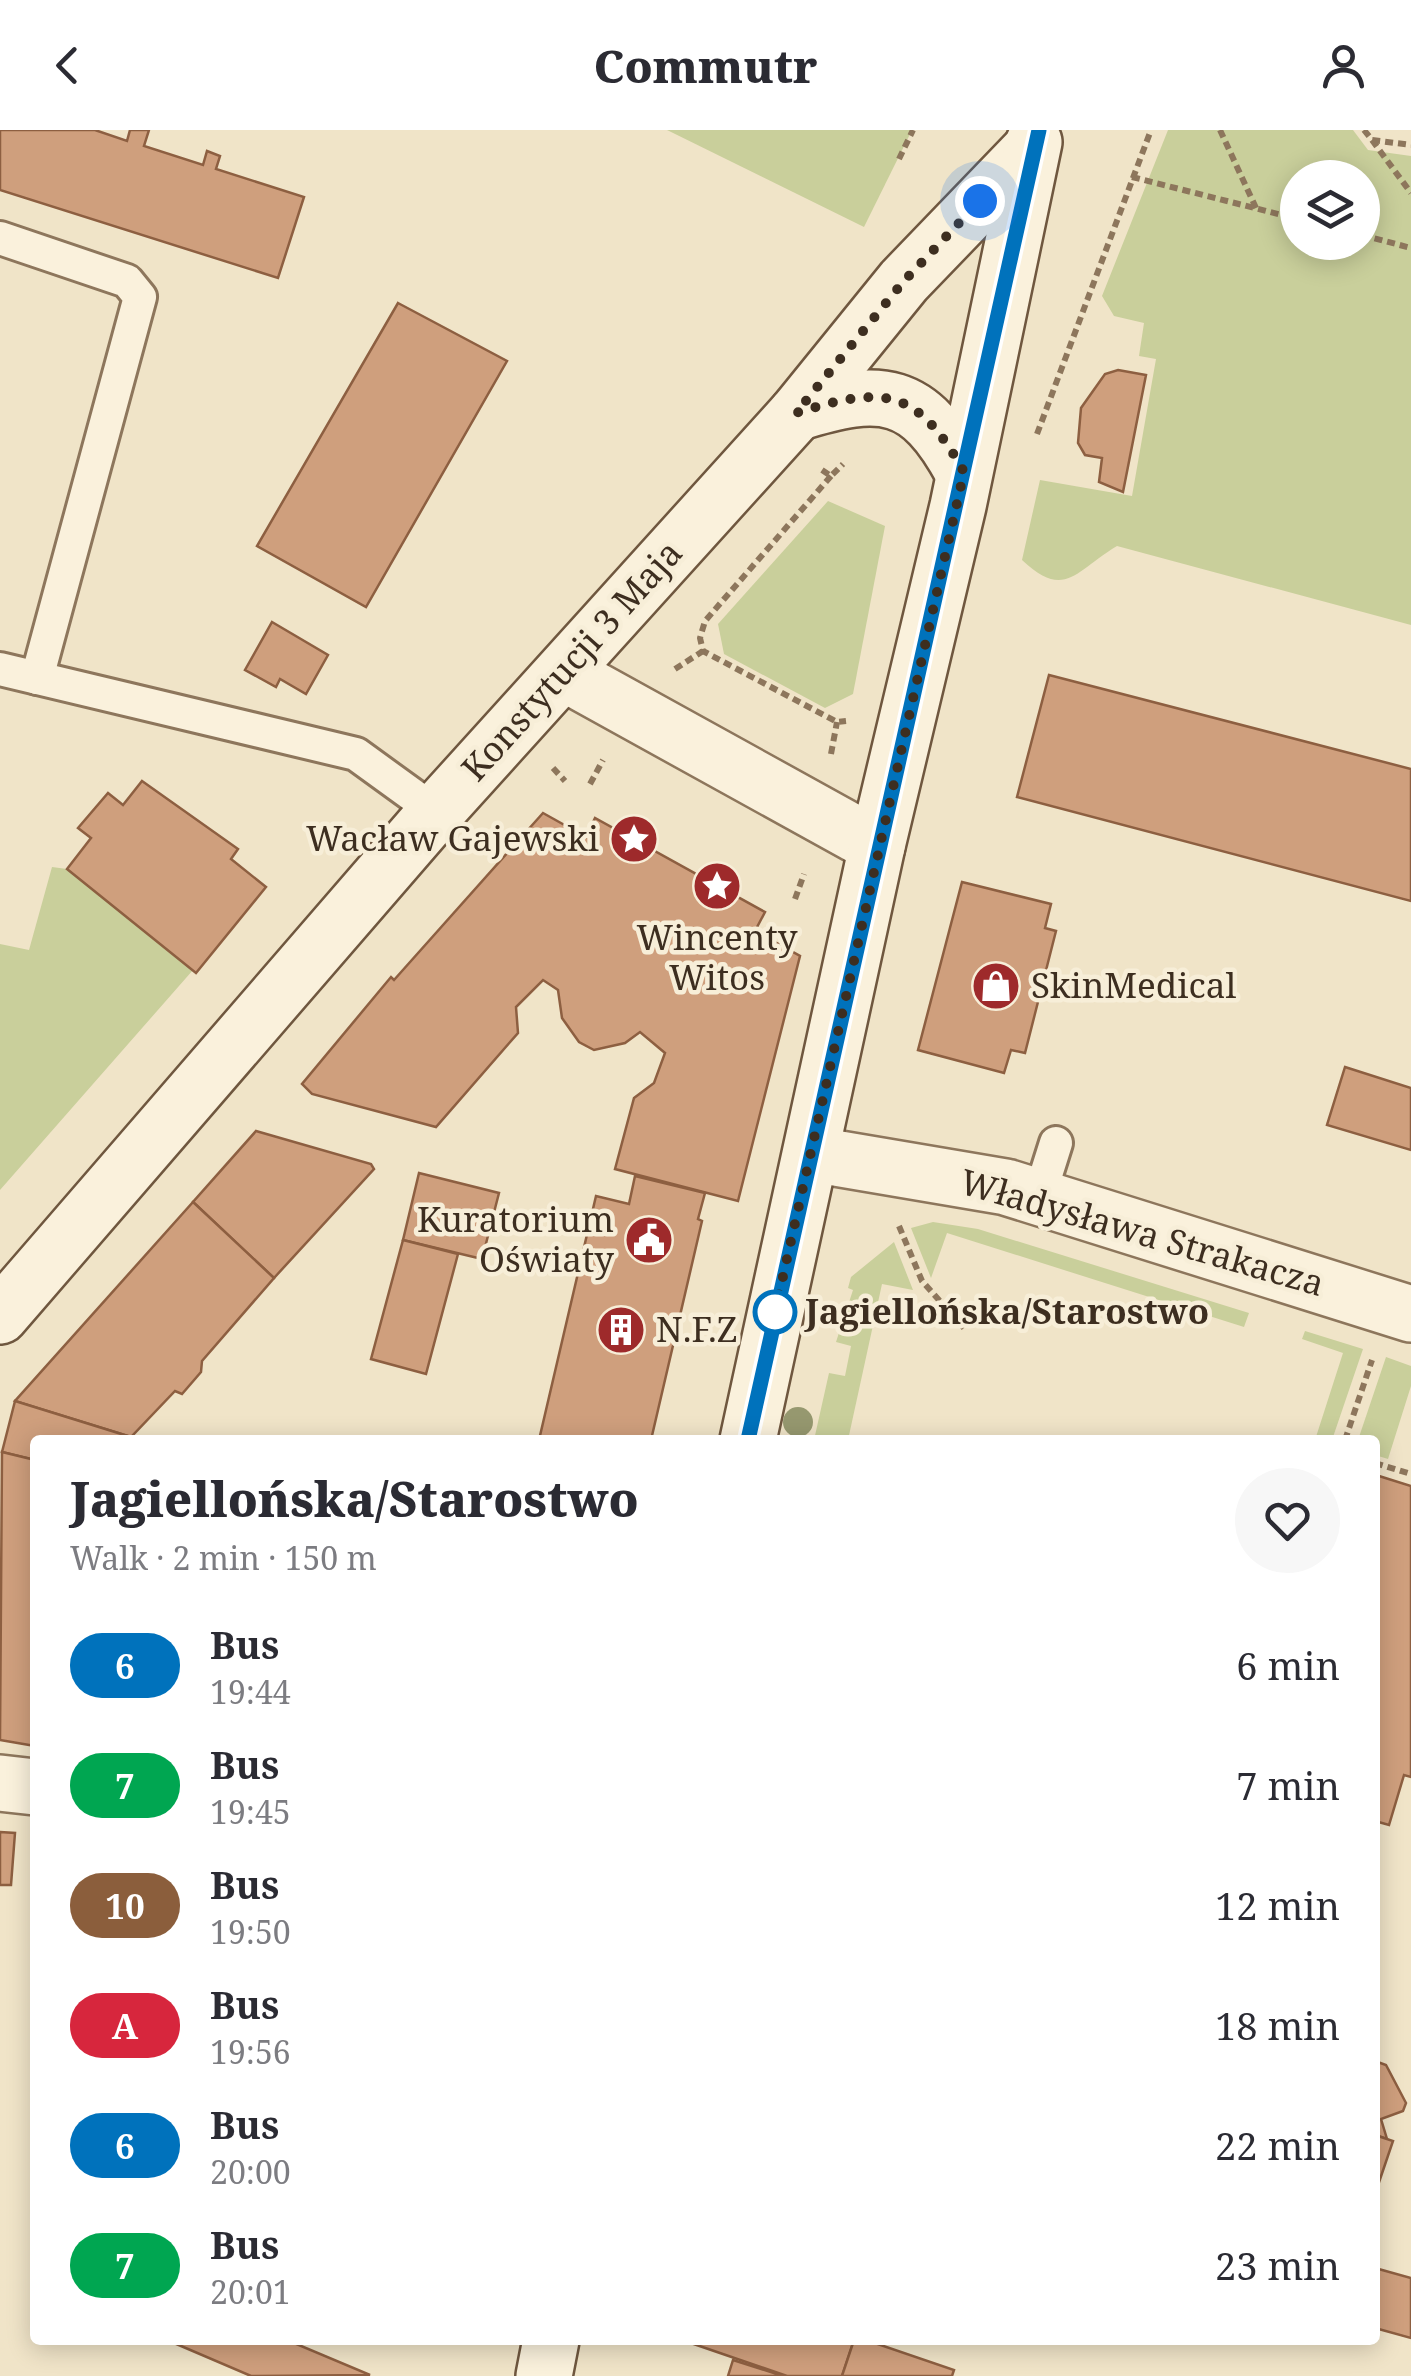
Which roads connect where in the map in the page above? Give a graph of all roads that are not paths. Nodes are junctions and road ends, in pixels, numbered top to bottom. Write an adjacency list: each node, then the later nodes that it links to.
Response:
1 (1035, 139): 3 (street, Konstytucji 3 Maja); 4 (street)
2 (0, 238): 7 (lane)
3 (796, 413): 4 (street); 6 (street, Konstytucji 3 Maja)
4 (964, 472): 9 (street)
5 (0, 669): 7 (lane)
6 (564, 673): 8 (street, Konstytucji 3 Maja); 9 (street)
7 (37, 678): 8 (lane)
8 (436, 812): 13 (street, Konstytucji 3 Maja)
9 (877, 846): 11 (street)
10 (1056, 1142): 12 (lane)
11 (812, 1154): 12 (street, Władysława Strakacza); 15 (street)
12 (1039, 1197): 14 (street, Władysława Strakacza)
13 (0, 1316)
14 (1394, 1329)
15 (749, 1435)
16 (0, 1782): 17 (street)
17 (30, 1787)
18 (550, 2345): 19 (street)
19 (544, 2376)

